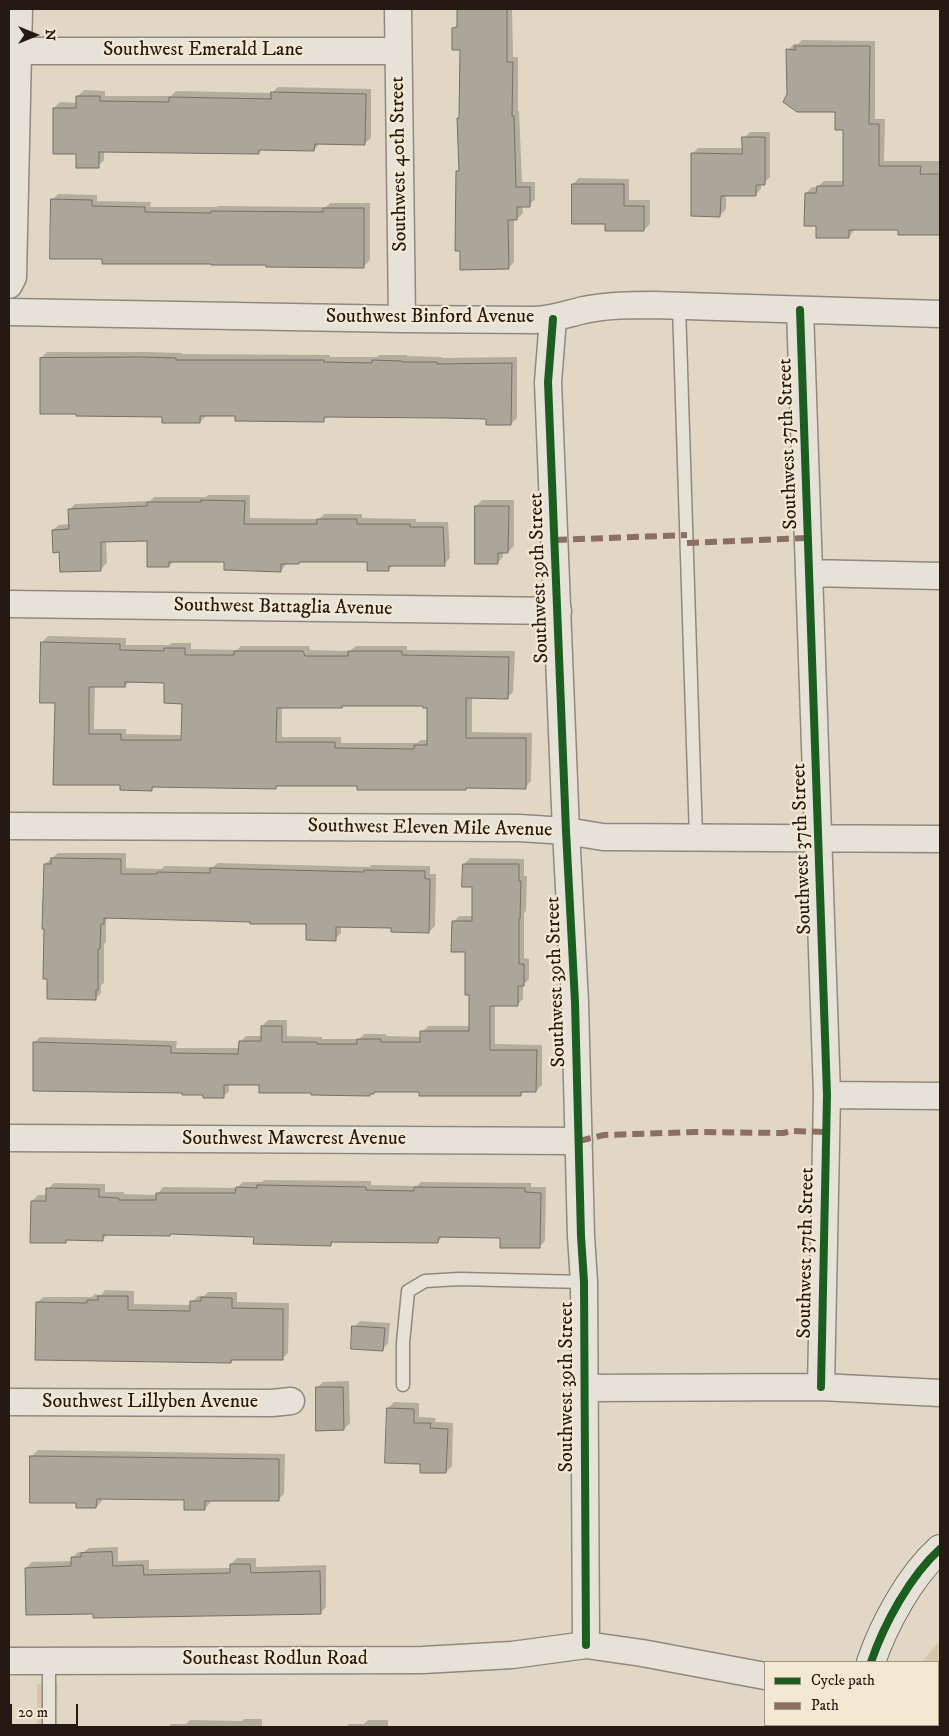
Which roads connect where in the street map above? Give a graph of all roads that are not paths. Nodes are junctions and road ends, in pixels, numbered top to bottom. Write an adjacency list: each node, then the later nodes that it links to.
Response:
1 (19, 9): 3 (street)
2 (398, 9): 4 (street, Southwest 40th Street)
3 (14, 50): 4 (street, Southwest Emerald Lane); 5 (street)
4 (398, 51): 11 (street, Southwest 40th Street)
5 (9, 285)
6 (679, 306): 7 (street, Southwest Binford Avenue); 10 (street, Southwest Binford Avenue); 18 (lane)
7 (800, 310): 9 (street, Southwest Binford Avenue); 12 (street, Southwest 37th Street)
8 (9, 312): 11 (street, Southwest Binford Avenue)
9 (940, 314)
10 (553, 318): 11 (street, Southwest Binford Avenue); 15 (street, Southwest 39th Street)
11 (402, 319)
12 (810, 573): 13 (street); 19 (street, Southwest 37th Street)
13 (940, 576)
14 (9, 604): 15 (street, Southwest Battaglia Avenue)
15 (558, 611): 17 (street, Southwest 39th Street)
16 (9, 826): 17 (street, Southwest Eleven Mile Avenue)
17 (566, 831): 18 (street, Southwest Eleven Mile Avenue); 24 (street, Southwest 39th Street)
18 (696, 838): 19 (street, Southwest Eleven Mile Avenue)
19 (818, 839): 20 (street, Southwest Eleven Mile Avenue); 21 (street, Southwest 37th Street)
20 (940, 839)
21 (827, 1095): 22 (street); 27 (street, Southwest 37th Street)
22 (940, 1096)
23 (9, 1138): 24 (street, Southwest Mawcrest Avenue)
24 (579, 1141): 25 (street, Southwest 39th Street)
25 (584, 1282): 26 (lane); 28 (street, Southwest 39th Street)
26 (403, 1385)
27 (821, 1387): 28 (street); 29 (street)
28 (584, 1388): 33 (street, Southwest 39th Street)
29 (940, 1393)
30 (291, 1401): 31 (street, Southwest Lillyben Avenue)
31 (9, 1402)
32 (940, 1549): 36 (main road)
33 (586, 1645): 34 (street, Southeast Rodlun Road); 37 (street, Southeast Rodlun Road)
34 (49, 1660): 35 (street, Southeast Rodlun Road); 38 (lane)
35 (9, 1661)
36 (871, 1661)
37 (764, 1676)
38 (49, 1727)

